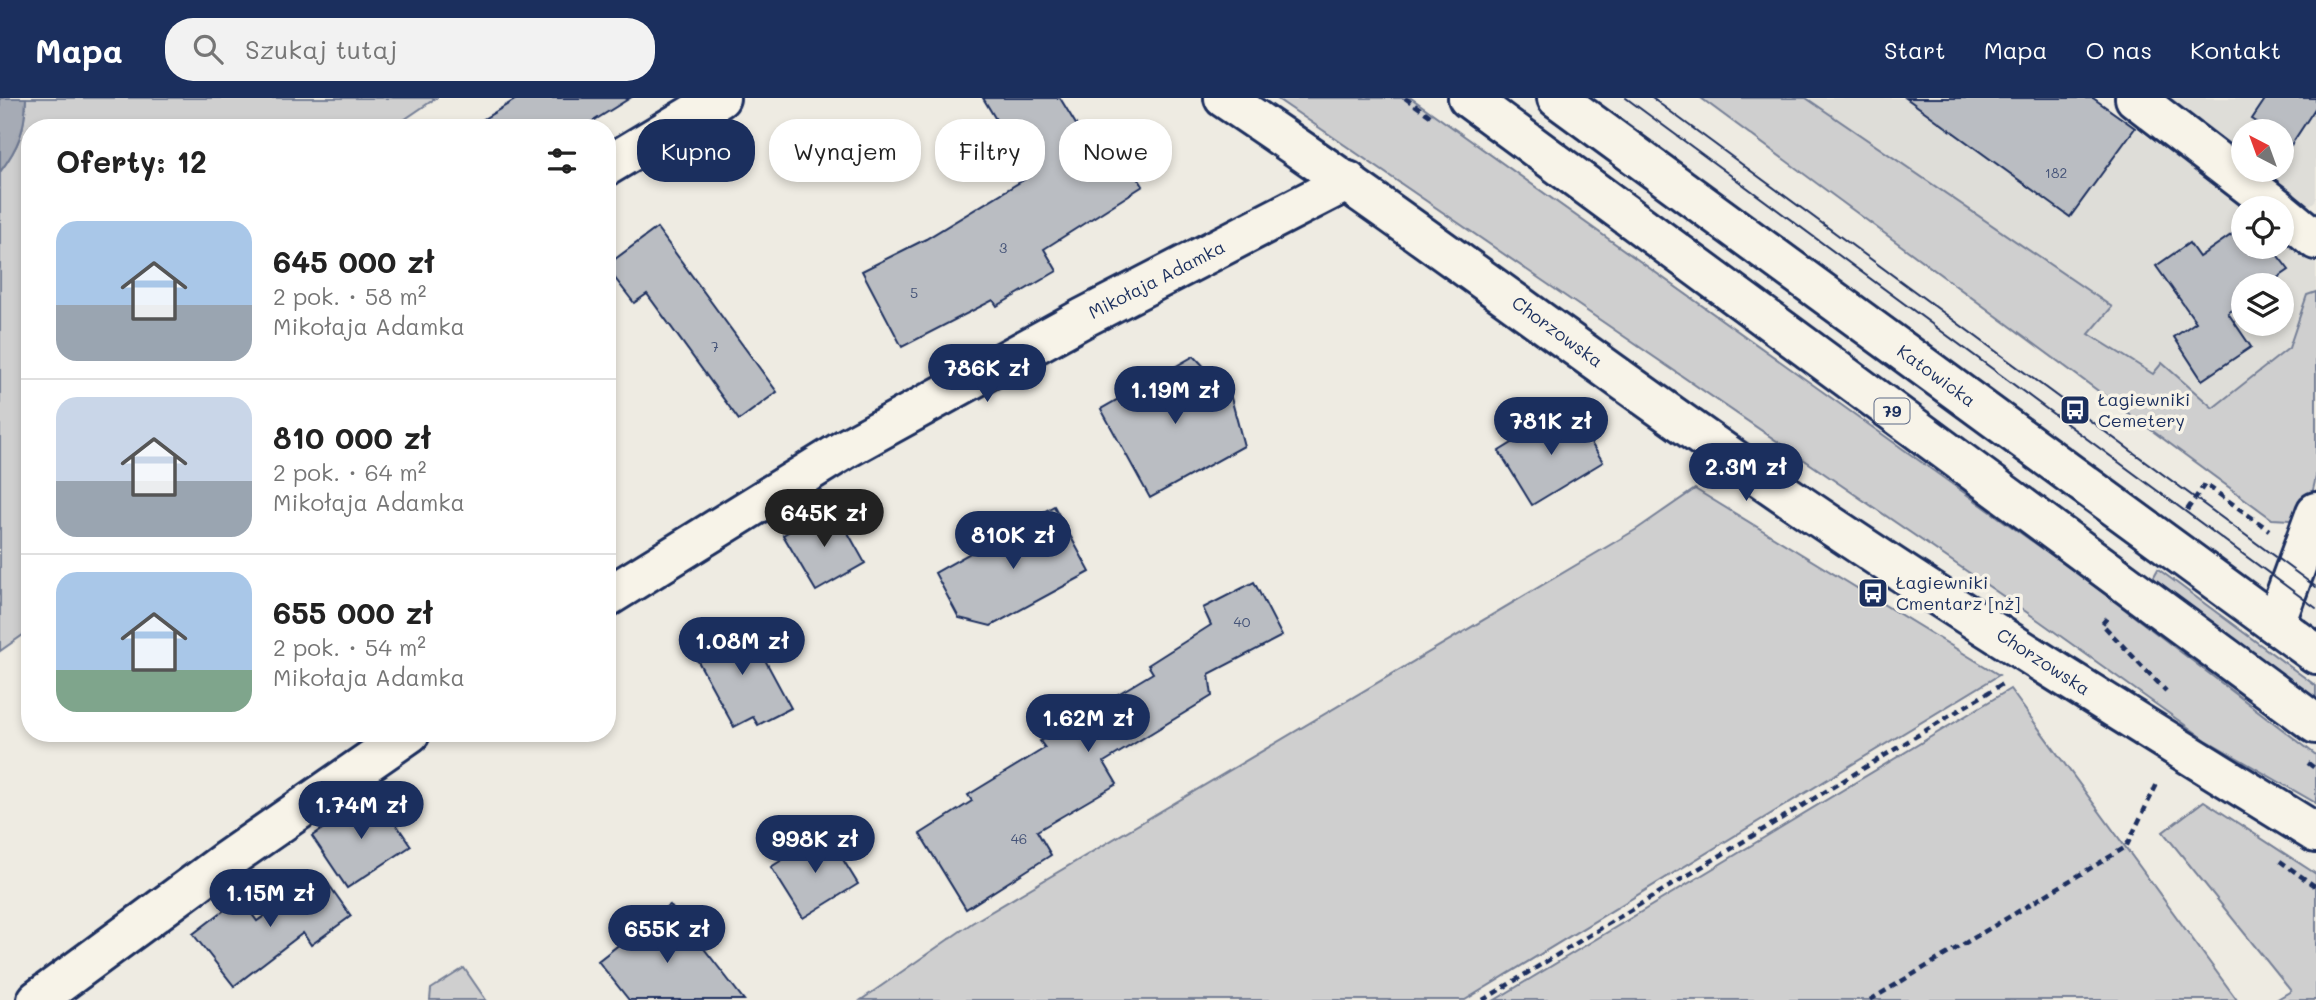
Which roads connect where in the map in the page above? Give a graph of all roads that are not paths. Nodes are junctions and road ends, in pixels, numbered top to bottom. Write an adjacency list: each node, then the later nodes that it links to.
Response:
1 (720, 98): 6 (street)
2 (1224, 98): 7 (street, Chorzowska)
3 (1468, 98): 15 (street, 79)
4 (1558, 98): 13 (street, Katowicka)
5 (2136, 98): 8 (street)
6 (616, 161)
7 (1348, 181): 12 (street, Mikołaja Adamka); 17 (street, Chorzowska)
8 (2263, 196)
9 (2294, 222): 10 (street)
10 (2316, 240)
11 (2316, 512): 13 (street)
12 (616, 591)
13 (2275, 624): 14 (street, Katowicka)
14 (2316, 654)
15 (2316, 724)
16 (397, 742): 18 (street)
17 (2316, 834)
18 (37, 1000)

